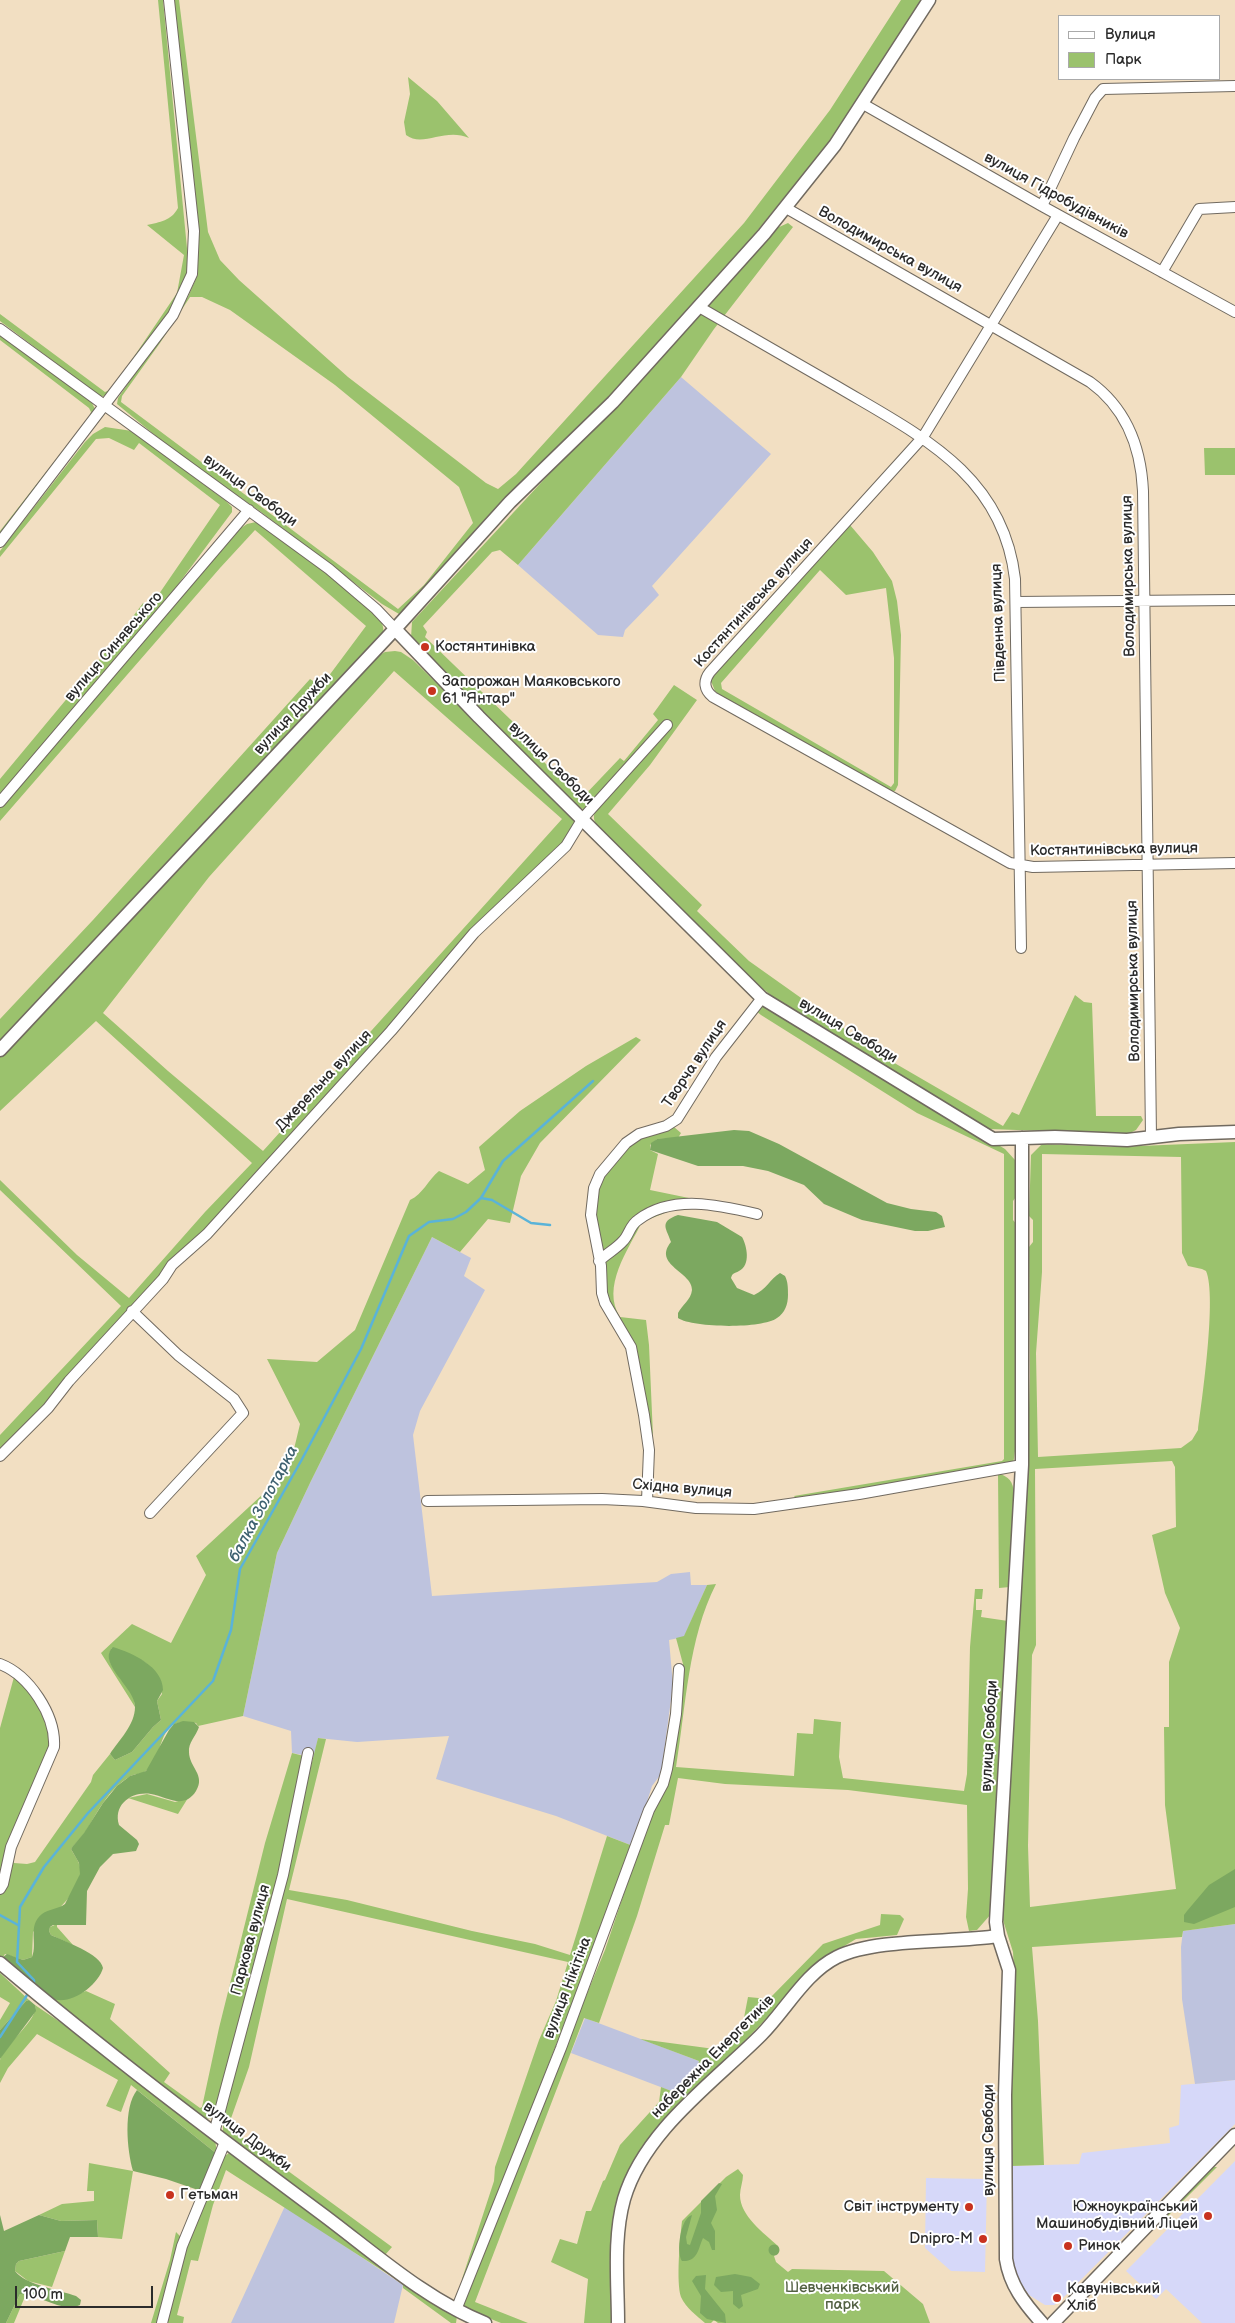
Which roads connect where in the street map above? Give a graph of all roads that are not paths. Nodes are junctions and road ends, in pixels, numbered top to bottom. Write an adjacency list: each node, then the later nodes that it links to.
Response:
1 (168, 0): 14 (street)
2 (929, 0): 4 (street, вулиця Дружби)
3 (1235, 86): 5 (street)
4 (864, 104): 5 (street, вулиця Гідробудівників); 7 (street, вулиця Дружби)
5 (1042, 206): 8 (street, вулиця Гідробудівників)
6 (1235, 207): 9 (street)
7 (786, 208): 10 (street, вулиця Дружби); 12 (street, Володимирська вулиця)
8 (1058, 215): 9 (street, вулиця Гідробудівників); 12 (street, Костянтинівська вулиця)
9 (1162, 272): 11 (street, вулиця Гідробудівників)
10 (700, 306): 15 (street, Південна вулиця); 21 (street, вулиця Дружби)
11 (1235, 312)
12 (992, 325): 15 (street, Костянтинівська вулиця); 19 (street, Володимирська вулиця)
13 (0, 329): 14 (street, вулиця Свободи)
14 (106, 406): 16 (street, вулиця Свободи); 17 (street)
15 (923, 437): 20 (street, Південна вулиця); 27 (street, Костянтинівська вулиця)
16 (249, 510): 21 (street, вулиця Свободи); 23 (street, вулиця Синявського)
17 (0, 542)
18 (1235, 600): 19 (street)
19 (1144, 601): 20 (street); 26 (street, Володимирська вулиця)
20 (1016, 602): 27 (street, Південна вулиця)
21 (395, 629): 24 (street, вулиця Свободи); 30 (street, вулиця Дружби)
22 (668, 725): 24 (street, Джерельна вулиця)
23 (0, 802)
24 (583, 818): 29 (street, вулиця Свободи); 36 (street, Джерельна вулиця)
25 (1235, 863): 26 (street, Костянтинівська вулиця)
26 (1148, 864): 27 (street, Костянтинівська вулиця); 32 (street, Володимирська вулиця)
27 (1019, 866): 28 (street, Південна вулиця)
28 (1021, 948)
29 (762, 998): 33 (street, вулиця Свободи); 35 (street, Творча вулиця)
30 (0, 1050)
31 (1235, 1132): 32 (street, вулиця Свободи)
32 (1151, 1137): 33 (street, вулиця Свободи)
33 (1022, 1138): 38 (street, вулиця Свободи)
34 (757, 1214): 35 (street)
35 (599, 1261): 40 (street, Творча вулиця)
36 (132, 1311): 37 (street, Джерельна вулиця); 41 (street)
37 (0, 1456)
38 (1022, 1465): 40 (street, Східна вулиця); 46 (street, вулиця Свободи)
39 (427, 1501): 40 (street, Східна вулиця)
40 (647, 1501)
41 (150, 1513)
42 (0, 1664): 45 (street)
43 (679, 1669): 51 (street, вулиця Нікітіна)
44 (308, 1753): 48 (street, Паркова вулиця)
45 (0, 1889)
46 (998, 1936): 54 (street, набережна Енергетиків); 55 (street, вулиця Свободи)
47 (0, 1963): 48 (street, вулиця Дружби)
48 (214, 2133): 50 (street, вулиця Дружби)
49 (1235, 2135): 56 (street)
50 (225, 2142): 51 (street, вулиця Дружби); 52 (street)
51 (458, 2315): 53 (street, вулиця Дружби)
52 (162, 2323)
53 (485, 2323)
54 (618, 2323)
55 (1042, 2323)
56 (1053, 2323)

